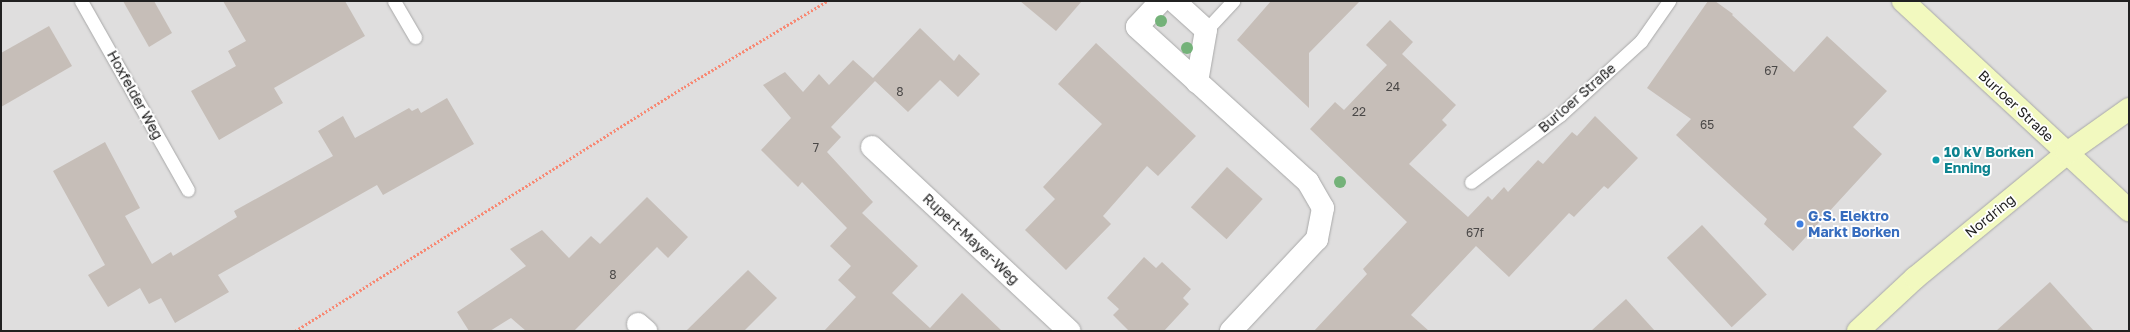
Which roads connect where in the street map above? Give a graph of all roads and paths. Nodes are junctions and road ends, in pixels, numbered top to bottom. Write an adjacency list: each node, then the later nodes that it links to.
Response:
1 (81, 1): 16 (lane, Hoxfelder Weg)
2 (394, 1): 10 (lane)
3 (827, 1): 18 (path)
4 (1161, 1): 11 (street)
5 (1174, 1): 9 (street)
6 (1233, 1): 9 (lane)
7 (1669, 1): 15 (lane, Burloer Straße)
8 (1903, 1): 14 (main road, Burloer Straße)
9 (1206, 30): 11 (street)
10 (415, 37)
11 (1197, 82): 20 (street)
12 (2129, 110): 14 (main road, Nordring)
13 (872, 147): 19 (street, Rupert-Mayer-Weg)
14 (2067, 153): 17 (main road, Burloer Straße); 21 (main road, Nordring)
15 (1471, 182)
16 (188, 190)
17 (2129, 210)
18 (295, 331)
19 (1069, 331)
20 (1231, 331)
21 (1858, 331)

